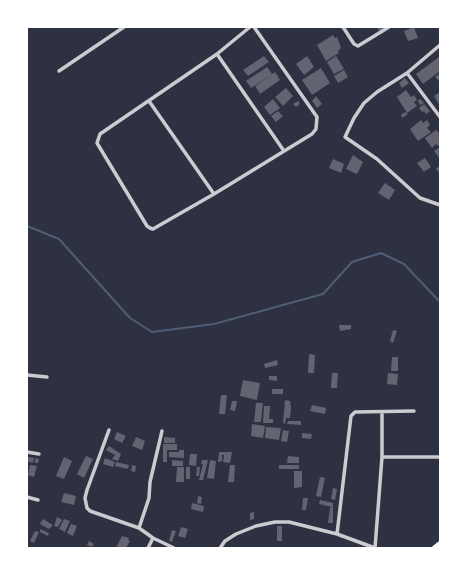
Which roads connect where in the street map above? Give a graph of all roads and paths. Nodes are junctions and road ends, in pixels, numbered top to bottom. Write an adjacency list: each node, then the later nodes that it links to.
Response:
1 (124, 27): 8 (street)
2 (250, 27): 7 (street)
3 (254, 27): 12 (street)
4 (343, 27): 5 (street)
5 (389, 27)
6 (440, 45): 9 (street)
7 (217, 54): 10 (street); 12 (street)
8 (59, 72)
9 (407, 73): 11 (street); 14 (street)
10 (149, 101): 13 (street); 13 (street)
11 (440, 117)
12 (284, 151): 13 (street)
13 (214, 194)
14 (440, 205)
15 (27, 375): 16 (street)
16 (47, 377)
17 (414, 411): 18 (street)
18 (382, 412): 23 (street); 28 (street)
19 (109, 430): 27 (street)
20 (162, 431): 27 (street)
21 (27, 452): 22 (street)
22 (39, 454)
23 (382, 457): 24 (street); 34 (street)
24 (440, 457)
25 (27, 497): 26 (street)
26 (38, 500)
27 (139, 528): 29 (street)
28 (337, 534): 33 (street); 34 (street)
29 (153, 538): 31 (street); 32 (street)
30 (440, 544): 35 (main road)
31 (148, 548)
32 (174, 548)
33 (220, 548)
34 (375, 548)
35 (435, 548)

